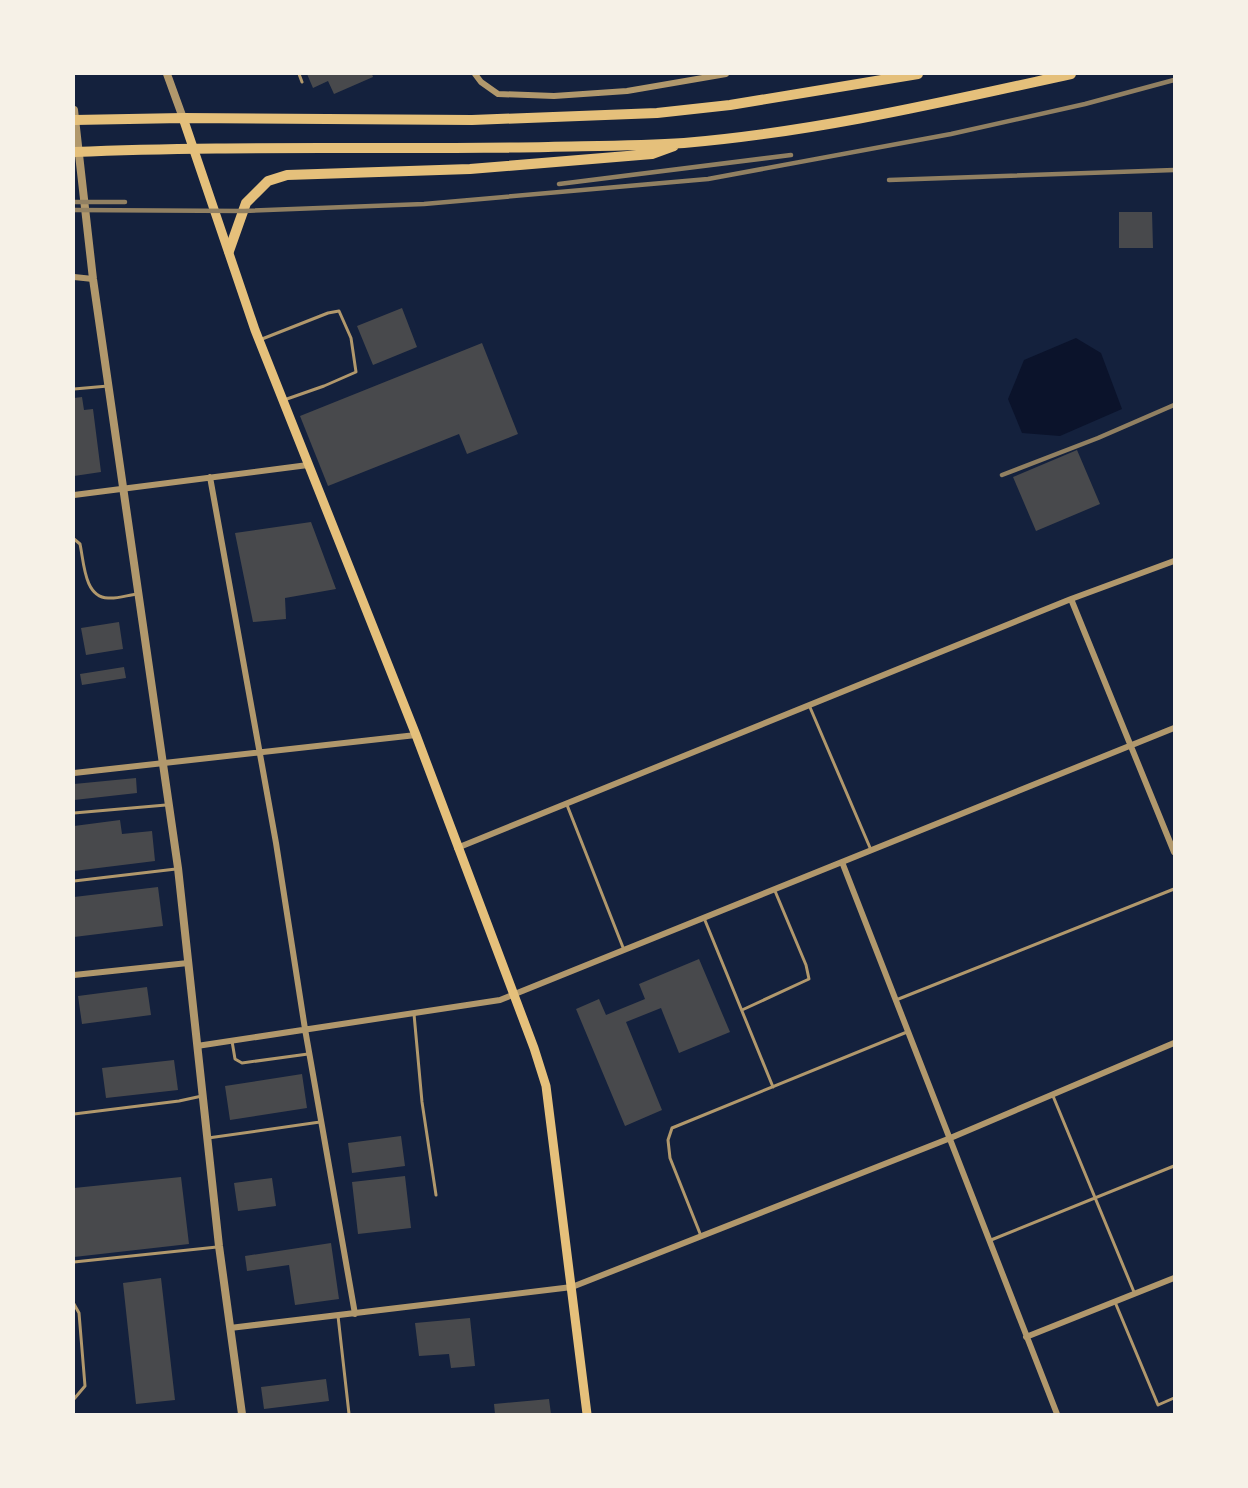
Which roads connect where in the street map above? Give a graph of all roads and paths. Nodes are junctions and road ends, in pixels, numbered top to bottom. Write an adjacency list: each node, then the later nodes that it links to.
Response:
1 (167, 74): 9 (street)
2 (299, 74): 7 (lane)
3 (475, 74): 4 (street)
4 (726, 74)
5 (918, 74): 9 (main road)
6 (1071, 74): 10 (main road)
7 (302, 82)
8 (74, 116): 9 (main road); 12 (street)
9 (183, 118): 11 (main road)
10 (682, 143): 11 (main road); 13 (main road)
11 (194, 147): 12 (main road); 13 (main road)
12 (76, 151): 15 (street)
13 (229, 251): 16 (main road)
14 (74, 277): 15 (street)
15 (93, 279): 17 (street)
16 (259, 340): 19 (main road); 19 (lane)
17 (109, 386): 18 (lane); 22 (street)
18 (74, 389)
19 (282, 400): 20 (main road)
20 (308, 465): 21 (street); 30 (main road)
21 (210, 477): 22 (street); 32 (street)
22 (124, 489): 23 (street); 26 (street)
23 (74, 495)
24 (74, 539): 26 (lane)
25 (1174, 561): 27 (street)
26 (139, 594): 33 (street)
27 (1071, 599): 28 (street); 31 (street)
28 (809, 705): 36 (street); 39 (lane)
29 (1174, 728): 31 (street)
30 (416, 735): 32 (street); 38 (main road)
31 (1130, 745): 39 (street); 40 (street)
32 (259, 751): 33 (street); 54 (street)
33 (163, 762): 34 (street); 35 (street)
34 (74, 773)
35 (168, 804): 37 (lane); 42 (street)
36 (567, 804): 38 (street); 47 (lane)
37 (74, 813)
38 (457, 848): 50 (main road)
39 (871, 850): 41 (street)
40 (1174, 852)
41 (842, 862): 44 (street); 51 (street)
42 (178, 868): 43 (lane); 48 (street)
43 (74, 881)
44 (774, 889): 46 (street); 52 (lane)
45 (1174, 889): 51 (lane)
46 (704, 918): 47 (street); 52 (lane)
47 (624, 950): 50 (street)
48 (188, 963): 49 (street); 58 (street)
49 (74, 975)
50 (515, 993): 53 (street); 75 (main road)
51 (896, 1000): 55 (street)
52 (742, 1010): 60 (lane)
53 (414, 1014): 54 (street); 68 (lane)
54 (305, 1029): 56 (street); 59 (street)
55 (908, 1032): 60 (lane); 66 (street)
56 (232, 1040): 58 (street); 59 (lane)
57 (1174, 1043): 61 (street)
58 (197, 1046): 62 (street)
59 (310, 1054): 64 (street)
60 (773, 1087): 70 (lane)
61 (1053, 1095): 66 (street); 69 (lane)
62 (204, 1096): 63 (lane); 65 (street)
63 (74, 1113)
64 (322, 1122): 65 (lane); 79 (street)
65 (207, 1138): 72 (street)
66 (948, 1139): 70 (street); 71 (street)
67 (1174, 1166): 69 (lane)
68 (436, 1195)
69 (1096, 1198): 71 (lane); 76 (lane)
70 (701, 1236): 75 (street)
71 (989, 1241): 82 (street)
72 (219, 1246): 73 (lane); 81 (street)
73 (74, 1262)
74 (1174, 1278): 76 (street)
75 (572, 1287): 79 (street); 87 (main road)
76 (1135, 1294): 77 (street)
77 (1115, 1302): 82 (street); 83 (lane)
78 (74, 1304): 84 (lane)
79 (355, 1314): 80 (street)
80 (338, 1316): 81 (street); 86 (lane)
81 (230, 1328): 85 (street)
82 (1026, 1337): 88 (street)
83 (1174, 1398)
84 (74, 1399)
85 (242, 1414)
86 (349, 1414)
87 (587, 1414)
88 (1057, 1414)

